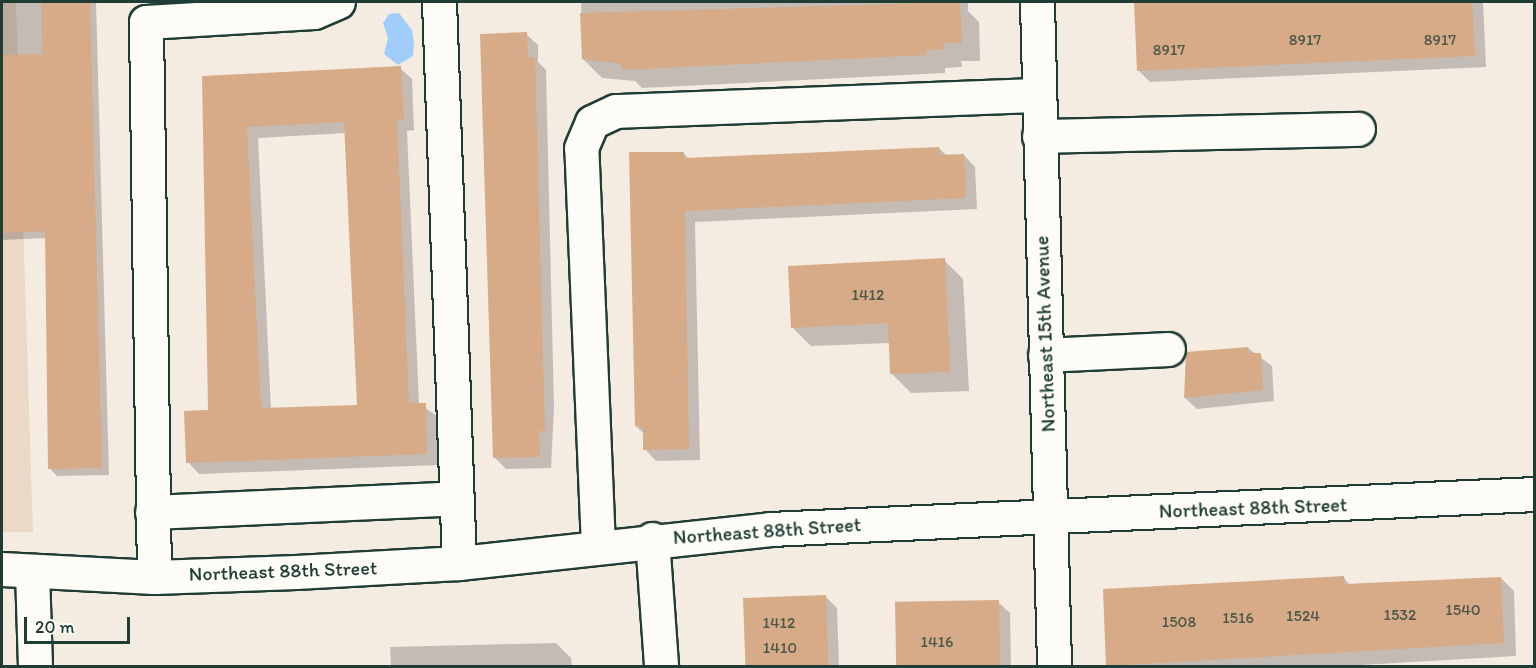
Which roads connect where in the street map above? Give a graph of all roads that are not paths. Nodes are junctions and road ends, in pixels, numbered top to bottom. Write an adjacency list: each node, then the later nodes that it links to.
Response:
1 (338, 2): 11 (street)
2 (439, 2): 10 (street)
3 (1037, 2): 4 (street, Northeast 15th Avenue)
4 (1038, 95): 6 (street, Northeast 15th Avenue); 14 (street)
5 (1358, 129): 6 (street)
6 (1039, 136): 8 (street, Northeast 15th Avenue)
7 (1168, 349): 8 (street)
8 (1045, 355): 12 (street, Northeast 15th Avenue)
9 (1534, 494): 12 (street, Northeast 88th Street)
10 (457, 498): 11 (street); 15 (street)
11 (152, 512): 17 (street)
12 (1050, 517): 13 (street, Northeast 88th Street); 20 (street, Northeast 15th Avenue)
13 (652, 539): 14 (street, Northeast 88th Street); 19 (street)
14 (598, 546): 15 (street, Northeast 88th Street)
15 (459, 563): 17 (street, Northeast 88th Street)
16 (17, 570): 17 (street, Northeast 88th Street); 18 (street)
17 (154, 577)
18 (35, 666)
19 (661, 666)
20 (1054, 666)

